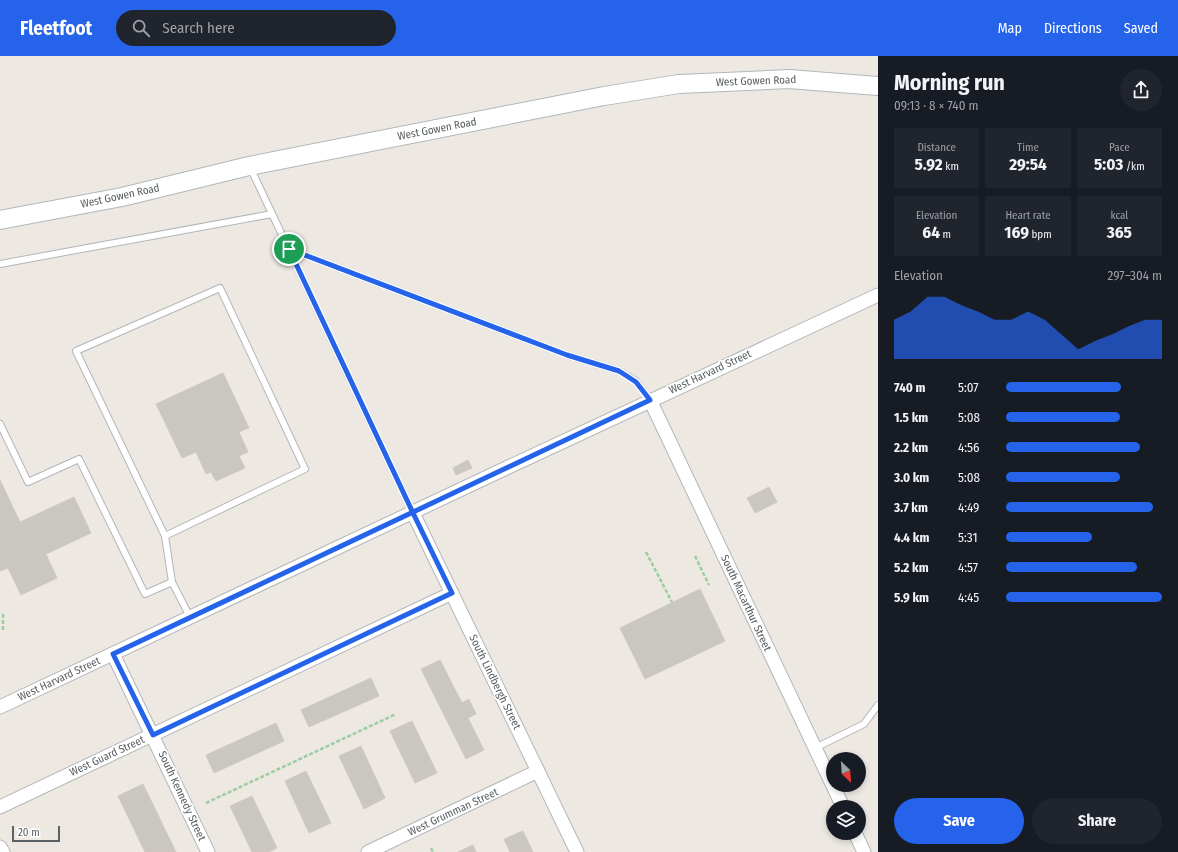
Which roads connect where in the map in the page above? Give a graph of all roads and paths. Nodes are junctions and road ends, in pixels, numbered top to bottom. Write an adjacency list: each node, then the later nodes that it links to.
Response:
1 (878, 86): 2 (main road, West Gowen Road)
2 (249, 166): 3 (lane); 4 (main road, West Gowen Road)
3 (272, 214): 5 (lane); 6 (lane)
4 (0, 220)
5 (289, 249): 8 (lane); 10 (lane)
6 (0, 264)
7 (878, 296): 8 (street, West Harvard Street)
8 (650, 400): 10 (street, West Harvard Street); 26 (street, South Macarthur Street)
9 (0, 424): 14 (lane)
10 (413, 513): 16 (street, South Lindbergh Street); 19 (street, West Harvard Street)
11 (165, 536): 11 (lane); 14 (lane)
12 (646, 552): 17 (path)
13 (695, 556): 15 (path)
14 (172, 582): 19 (lane)
15 (709, 585)
16 (452, 593): 25 (street, West Guard Street); 27 (street, South Lindbergh Street)
17 (672, 602)
18 (3, 613): 20 (path)
19 (190, 618): 21 (street, West Harvard Street)
20 (3, 630)
21 (113, 654): 23 (street, West Harvard Street); 25 (street, South Kennedy Street)
22 (878, 705): 26 (lane)
23 (0, 706)
24 (396, 714): 29 (path)
25 (153, 735): 30 (street, West Guard Street); 35 (street, South Kennedy Street)
26 (815, 748): 28 (street, South Macarthur Street)
27 (538, 771): 36 (street, West Grumman Street); 38 (street, South Lindbergh Street)
28 (839, 800)
29 (206, 804)
30 (0, 807)
31 (858, 840): 39 (street)
32 (0, 847): 34 (street)
33 (431, 848): 37 (path)
34 (2, 852)
35 (208, 852)
36 (368, 852)
37 (433, 852)
38 (577, 852)
39 (864, 852)

